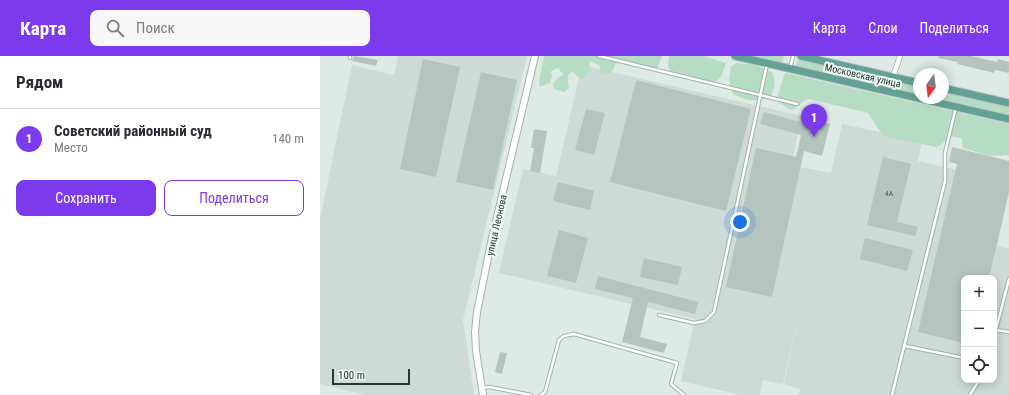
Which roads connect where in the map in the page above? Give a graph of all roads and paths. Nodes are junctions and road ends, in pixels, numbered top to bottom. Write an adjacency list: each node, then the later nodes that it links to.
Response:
1 (535, 56): 25 (street, улица Леонова)
2 (599, 56): 12 (lane)
3 (735, 56): 7 (main road, Московская улица)
4 (793, 56): 8 (lane)
5 (801, 56): 9 (main road, Московская улица)
6 (900, 56): 9 (street)
7 (767, 64): 8 (main road, Московская улица); 12 (lane)
8 (790, 69): 15 (main road, Московская улица)
9 (893, 77): 10 (main road, Московская улица)
10 (913, 82)
11 (949, 89): 13 (main road)
12 (760, 95): 14 (lane); 18 (lane)
13 (1009, 103)
14 (797, 104)
15 (956, 107): 16 (main road, Московская улица); 22 (lane)
16 (1009, 119)
17 (1009, 279): 19 (lane)
18 (659, 315)
19 (997, 326)
20 (997, 330): 21 (lane)
21 (1009, 332)
22 (905, 346): 23 (lane); 30 (lane)
23 (961, 357)
24 (977, 383): 31 (lane)
25 (481, 388): 26 (street, улица Леонова); 27 (lane)
26 (483, 395)
27 (531, 395)
28 (541, 395): 29 (lane)
29 (684, 395)
30 (892, 395)
31 (970, 395)

